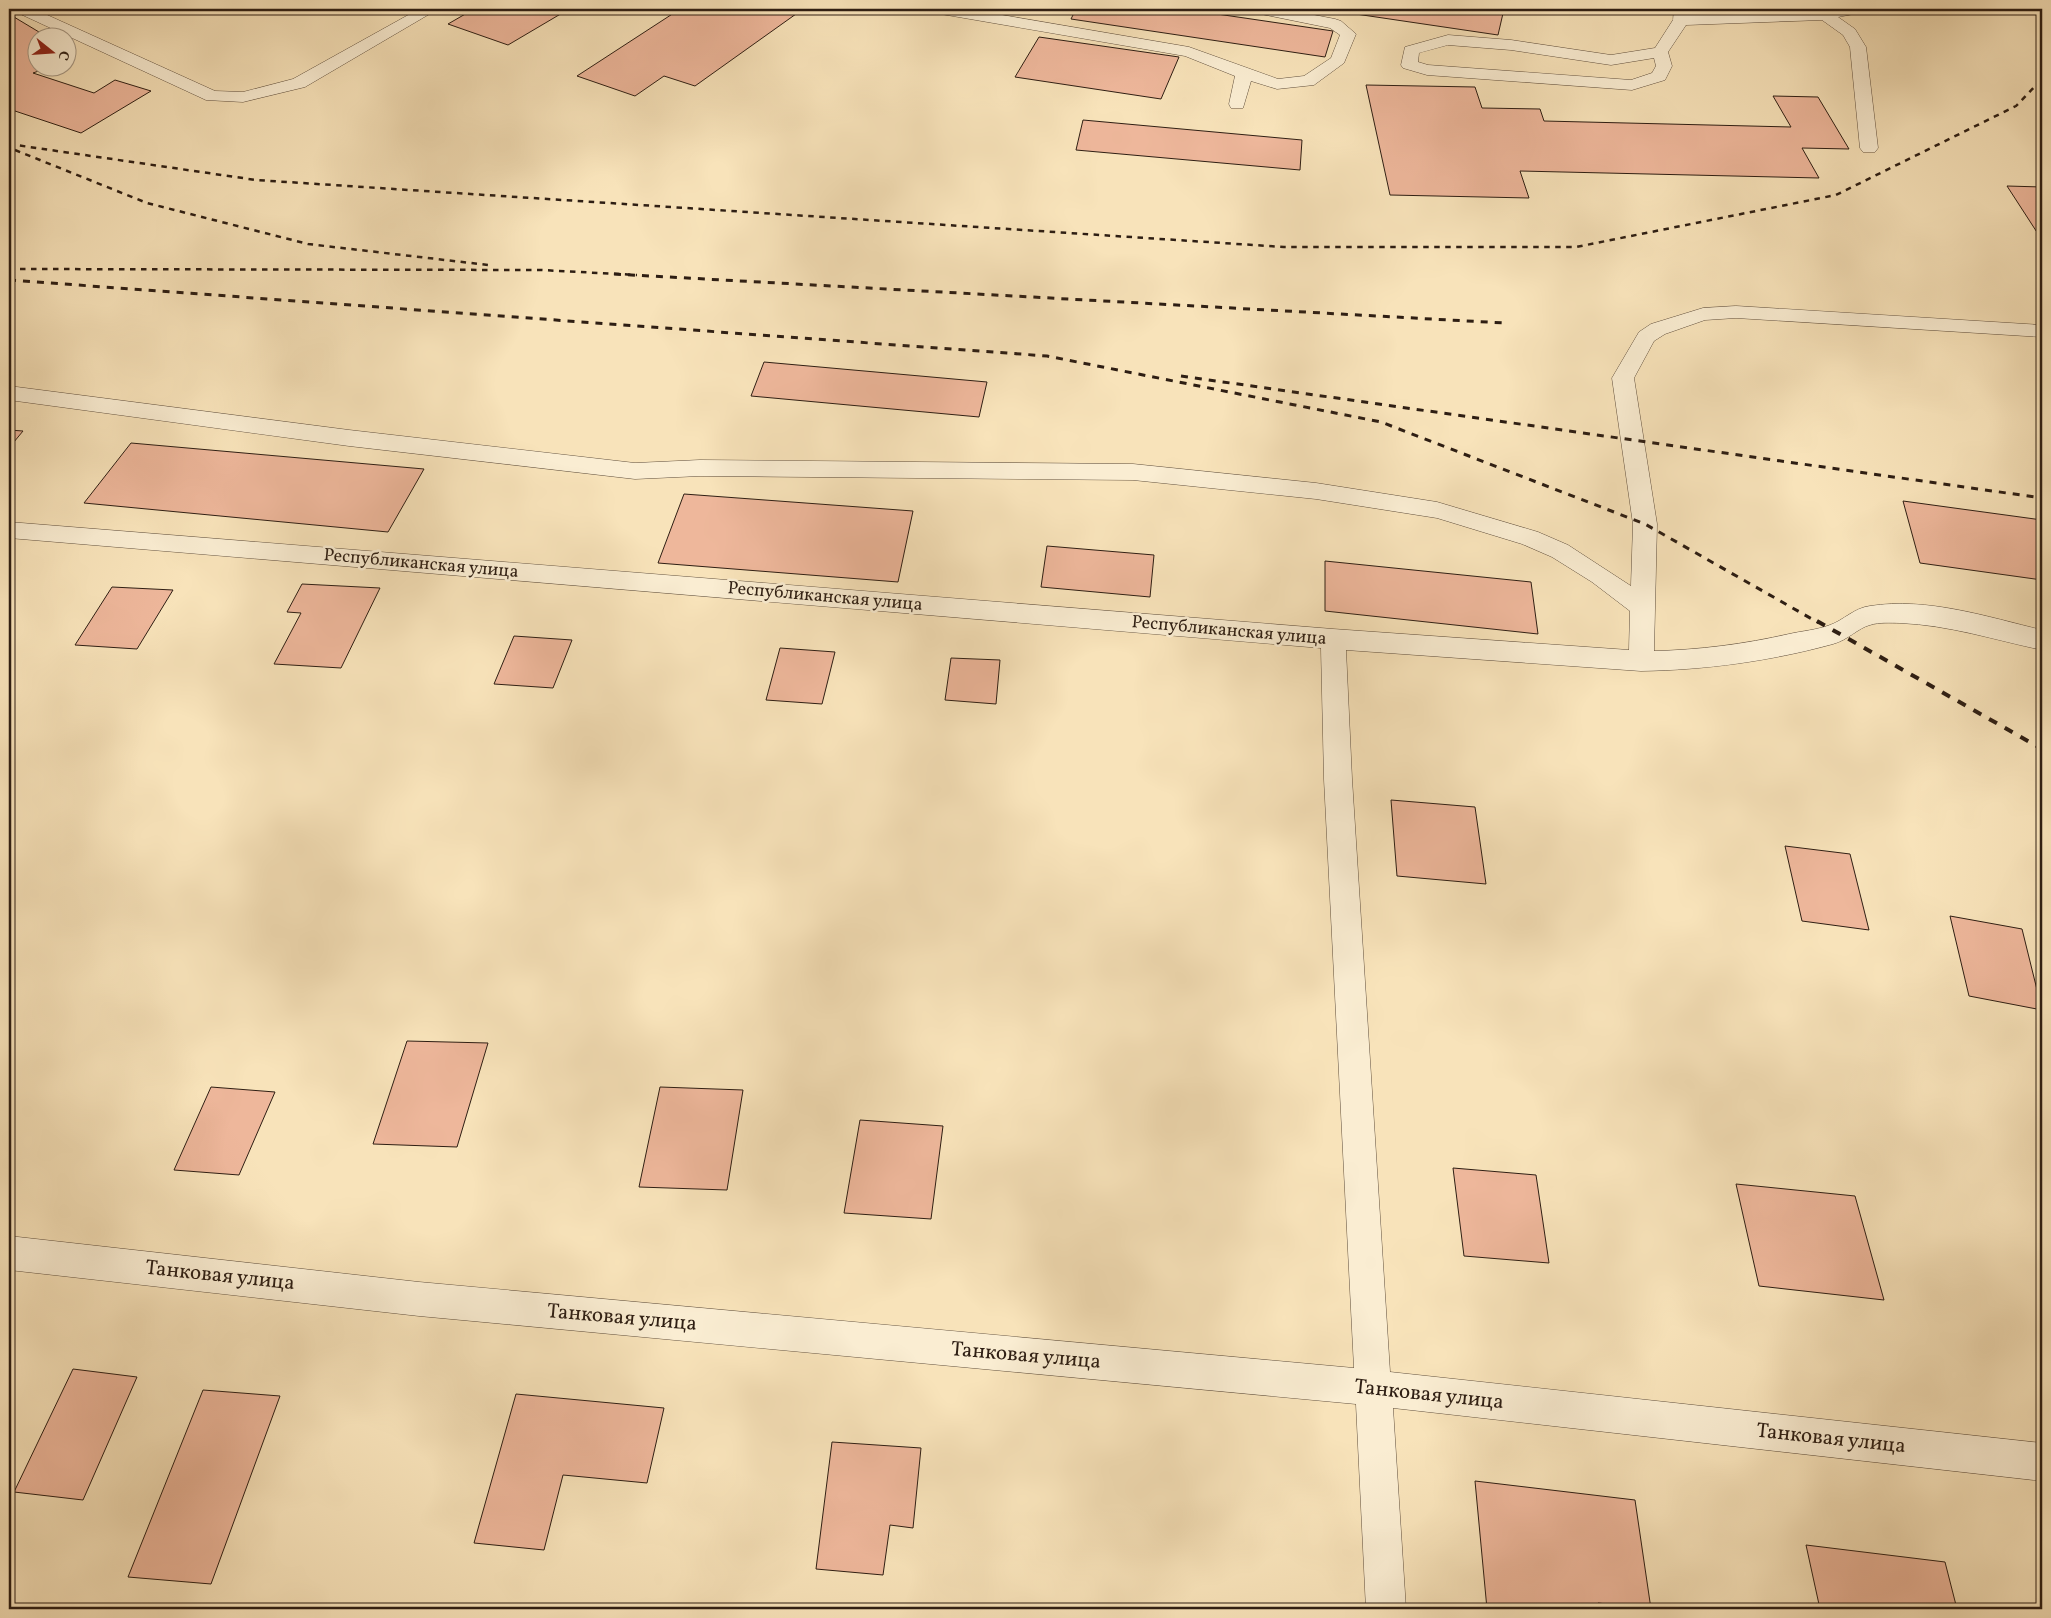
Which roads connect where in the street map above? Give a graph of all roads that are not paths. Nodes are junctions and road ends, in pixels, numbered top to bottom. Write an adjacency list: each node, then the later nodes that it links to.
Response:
1 (22, 9): 2 (street)
2 (430, 9)
3 (941, 9): 9 (street)
4 (1261, 9): 9 (street)
5 (1858, 9): 7 (street)
6 (1682, 14): 7 (street); 8 (street)
7 (1826, 15): 11 (street)
8 (1660, 52): 8 (street)
9 (1244, 74): 10 (street)
10 (1237, 104)
11 (1869, 148)
12 (2042, 332): 15 (street)
13 (9, 392): 15 (street)
14 (9, 530): 16 (street, Республиканская улица)
15 (1643, 608): 18 (street)
16 (1333, 639): 18 (street, Республиканская улица); 20 (street)
17 (2042, 640): 18 (street, Республиканская улица)
18 (1641, 661)
19 (9, 1252): 20 (street, Танковая улица)
20 (1373, 1388): 21 (street, Танковая улица); 22 (street)
21 (2042, 1462)
22 (1386, 1609)

